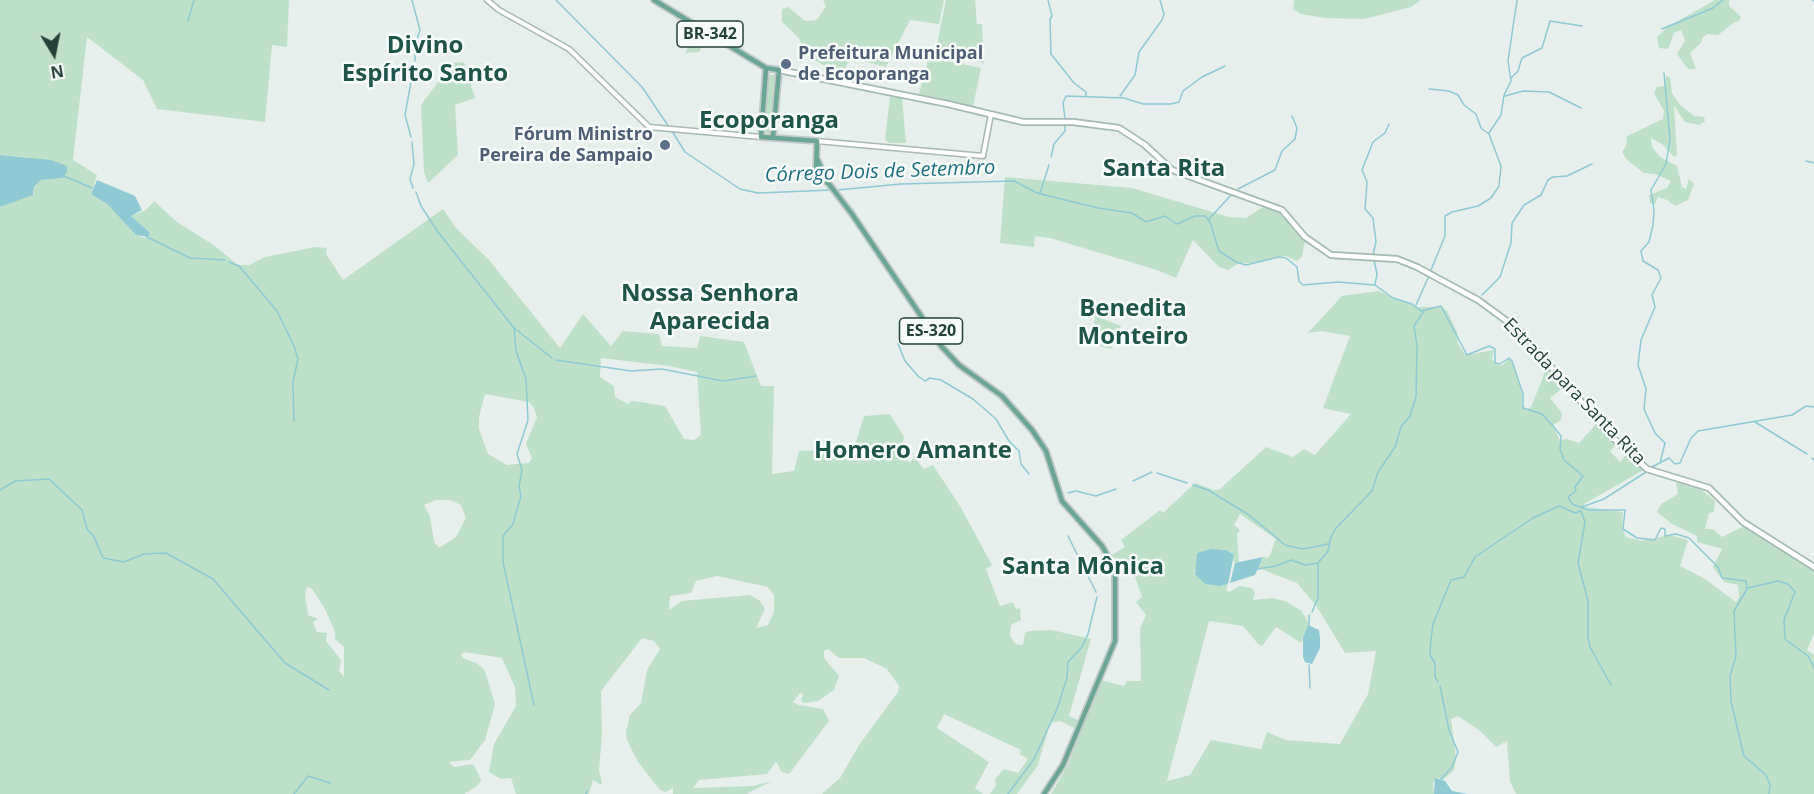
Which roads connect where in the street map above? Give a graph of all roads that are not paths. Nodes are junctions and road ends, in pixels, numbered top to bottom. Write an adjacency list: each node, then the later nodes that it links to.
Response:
1 (487, 0): 6 (street)
2 (654, 0): 3 (main road, BR-342)
3 (766, 68): 4 (main road, BR-342); 6 (main road)
4 (779, 70): 5 (main road, BR-342); 7 (main road)
5 (991, 114): 8 (street); 9 (main road, Estrada para Santa Rita / BR-342)
6 (761, 137): 7 (main road)
7 (773, 137): 8 (main road)
8 (817, 141): 10 (main road, ES-320)
9 (1814, 567)
10 (1044, 794)

